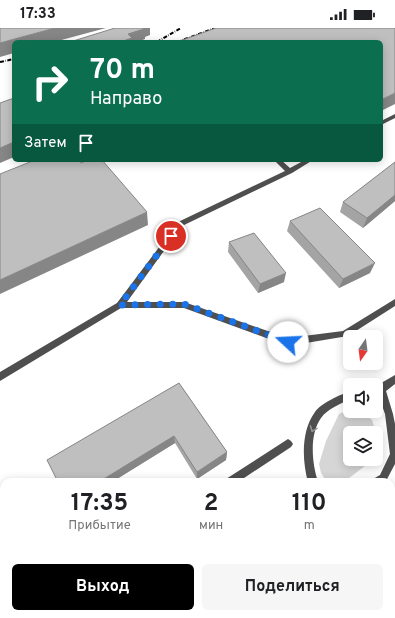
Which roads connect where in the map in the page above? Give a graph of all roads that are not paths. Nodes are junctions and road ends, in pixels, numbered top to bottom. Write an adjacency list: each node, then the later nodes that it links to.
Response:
1 (395, 116): 2 (street)
2 (383, 122)
3 (280, 162): 5 (street)
4 (306, 162): 5 (street)
5 (290, 170): 7 (street)
6 (395, 302): 7 (street)
7 (120, 305): 8 (street)
8 (0, 377)
9 (395, 379): 10 (street)
10 (383, 386)
11 (343, 399): 15 (street, one-way to 15)
12 (383, 399): 16 (street)
13 (288, 444): 14 (street)
14 (235, 478)
15 (311, 478)
16 (383, 478)

